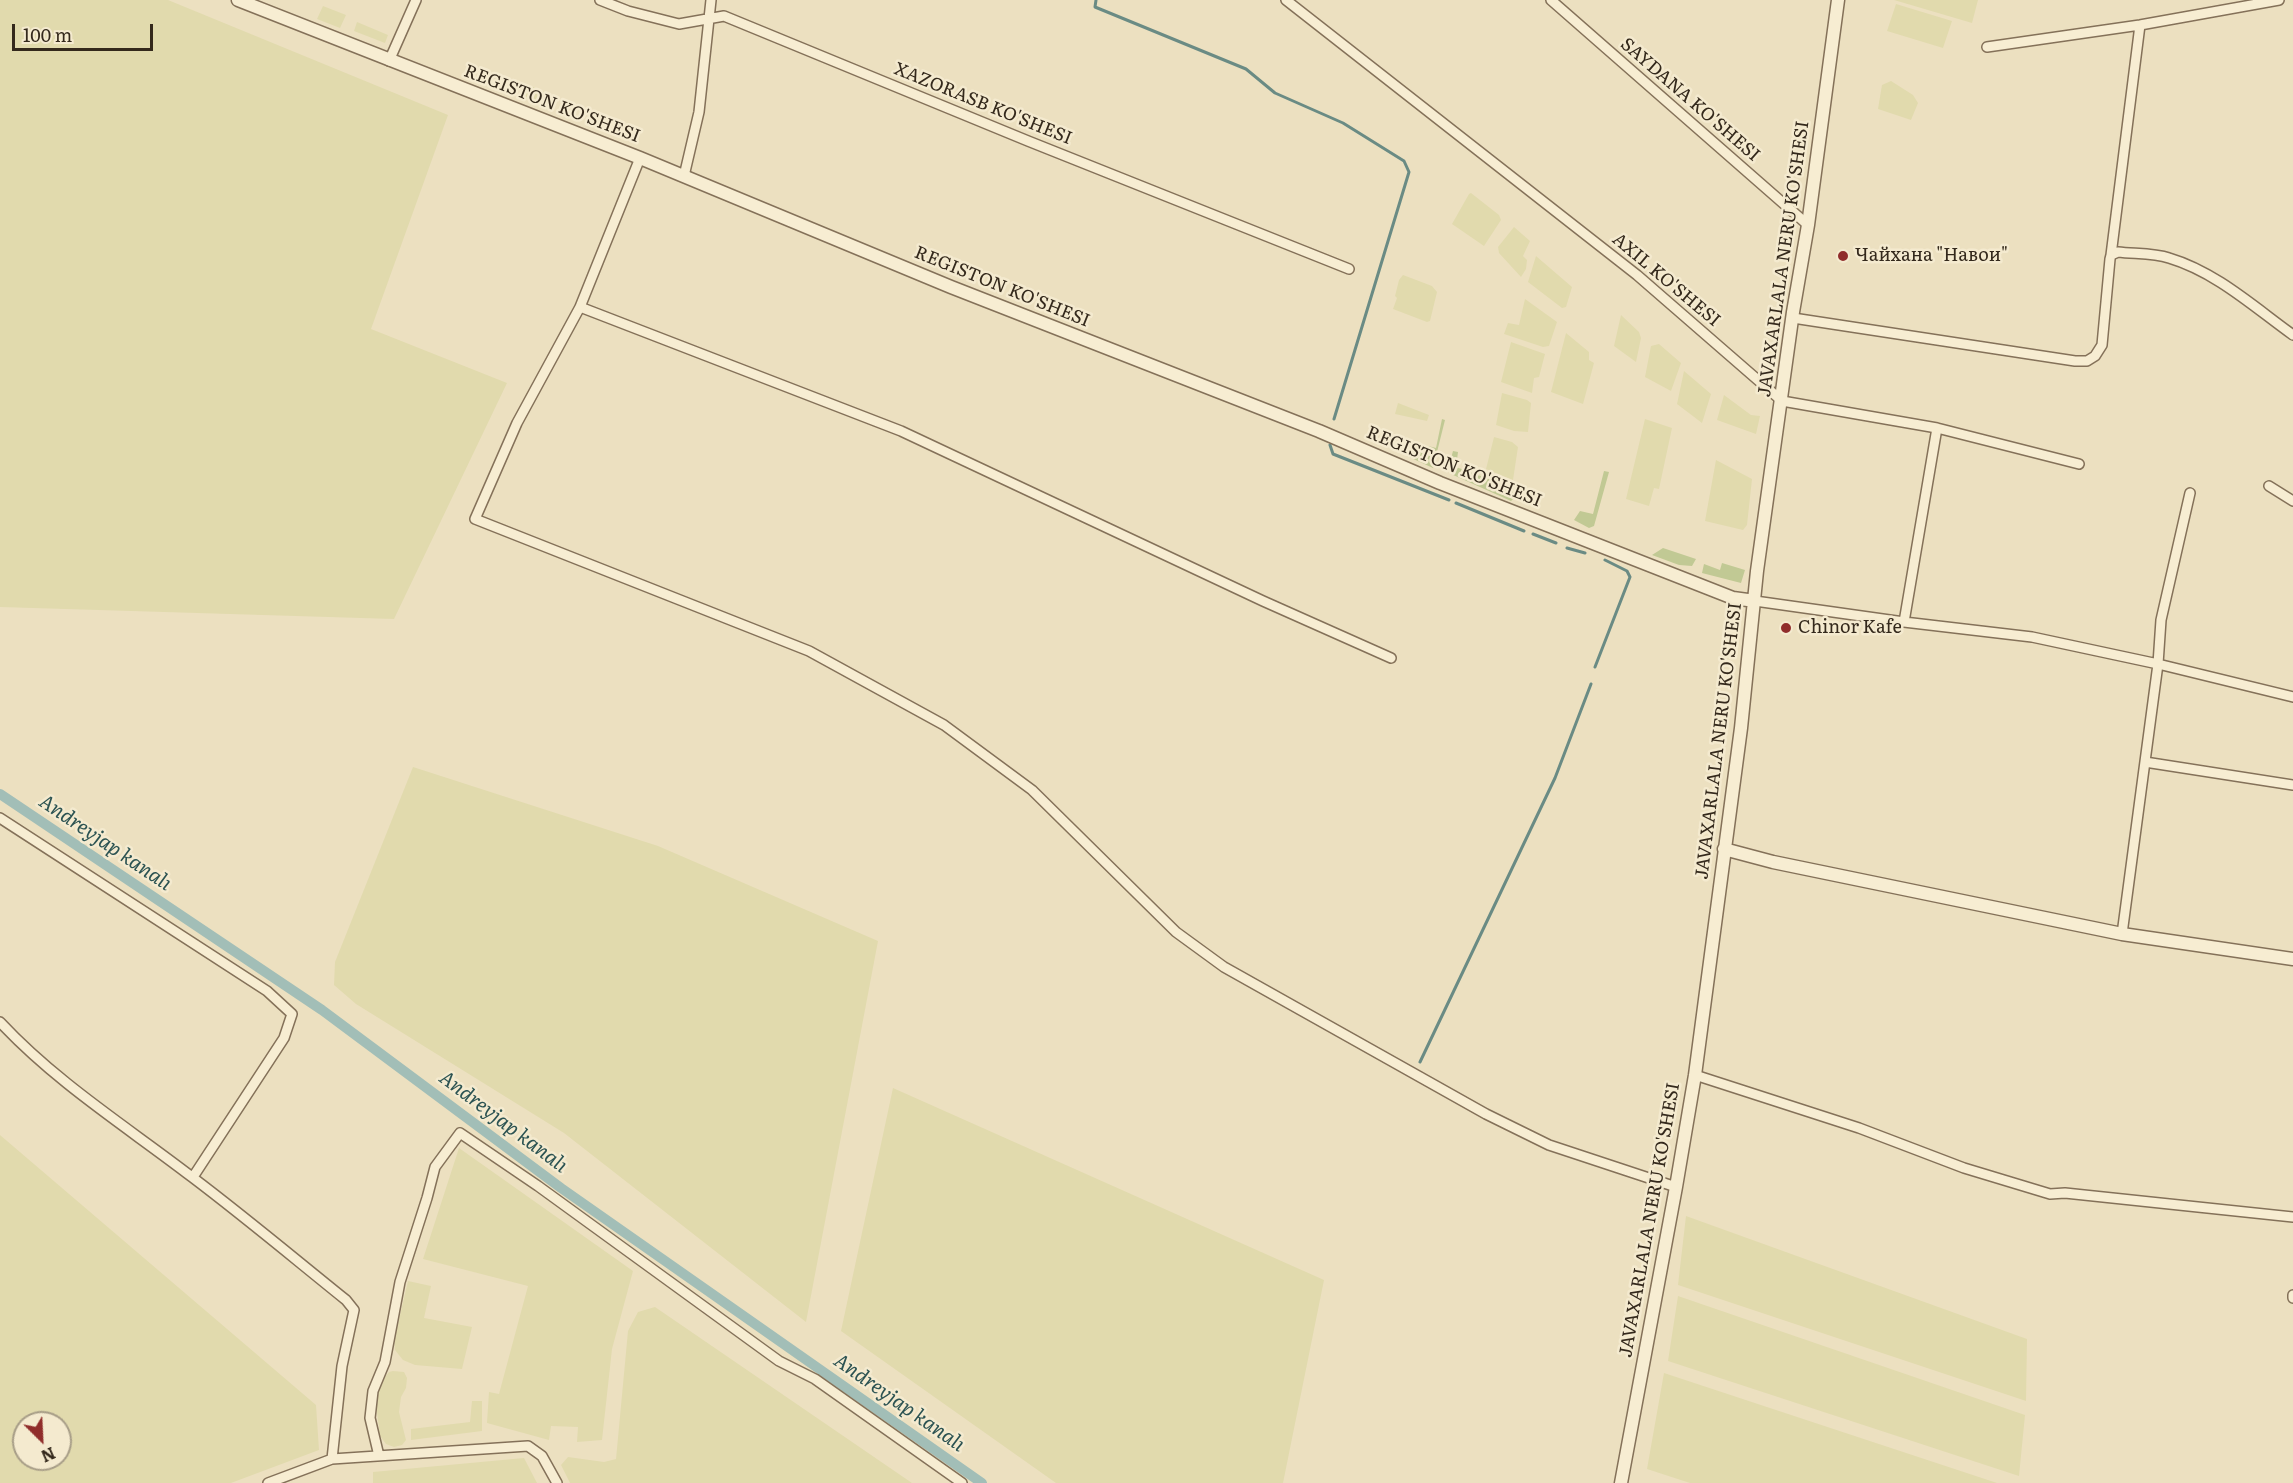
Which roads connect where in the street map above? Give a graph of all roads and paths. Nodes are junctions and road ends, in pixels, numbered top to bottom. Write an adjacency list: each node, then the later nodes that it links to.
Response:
1 (238, 0): 12 (street, REGISTON KO'SHESI)
2 (416, 0): 12 (street)
3 (600, 0): 9 (street, XAZORASB KO'SHESI)
4 (711, 0): 9 (street)
5 (1286, 0): 21 (street, AXIL KO'SHESI)
6 (1551, 0): 15 (street, SAYDANA KO'SHESI)
7 (1838, 0): 15 (street, JAVAXARLALA NERU KO'SHESI)
8 (2279, 0): 10 (street)
9 (710, 18): 14 (street); 17 (street, XAZORASB KO'SHESI)
10 (2140, 25): 11 (street); 16 (street)
11 (1987, 48)
12 (389, 61): 13 (street, REGISTON KO'SHESI)
13 (640, 158): 14 (street, REGISTON KO'SHESI); 18 (street)
14 (684, 177): 27 (street, REGISTON KO'SHESI)
15 (1808, 225): 19 (street, JAVAXARLALA NERU KO'SHESI)
16 (2111, 255): 19 (street); 20 (street)
17 (1349, 269)
18 (580, 307): 29 (street); 41 (street)
19 (1792, 318): 21 (street, JAVAXARLALA NERU KO'SHESI)
20 (2293, 335)
21 (1782, 401): 22 (street); 27 (street, JAVAXARLALA NERU KO'SHESI)
22 (1937, 428): 23 (street); 28 (street)
23 (2079, 464)
24 (2269, 486): 26 (street)
25 (2190, 493): 30 (street)
26 (2293, 501)
27 (1755, 601): 28 (street); 35 (street, JAVAXARLALA NERU KO'SHESI)
28 (1904, 622): 30 (street)
29 (1391, 658)
30 (2158, 664): 31 (street); 32 (street)
31 (2293, 698)
32 (2145, 762): 33 (street); 36 (street)
33 (2293, 785)
34 (0, 819): 40 (street)
35 (1724, 849): 36 (street); 39 (street, JAVAXARLALA NERU KO'SHESI)
36 (2122, 934): 37 (street)
37 (2293, 959)
38 (0, 1022): 40 (street)
39 (1695, 1075): 41 (street, JAVAXARLALA NERU KO'SHESI); 42 (street)
40 (193, 1177): 44 (street)
41 (1676, 1187): 48 (street, JAVAXARLALA NERU KO'SHESI)
42 (2293, 1216)
43 (379, 1456): 44 (street); 46 (street); 47 (street)
44 (332, 1459): 45 (street)
45 (268, 1483)
46 (557, 1483)
47 (962, 1483)
48 (1621, 1483)

